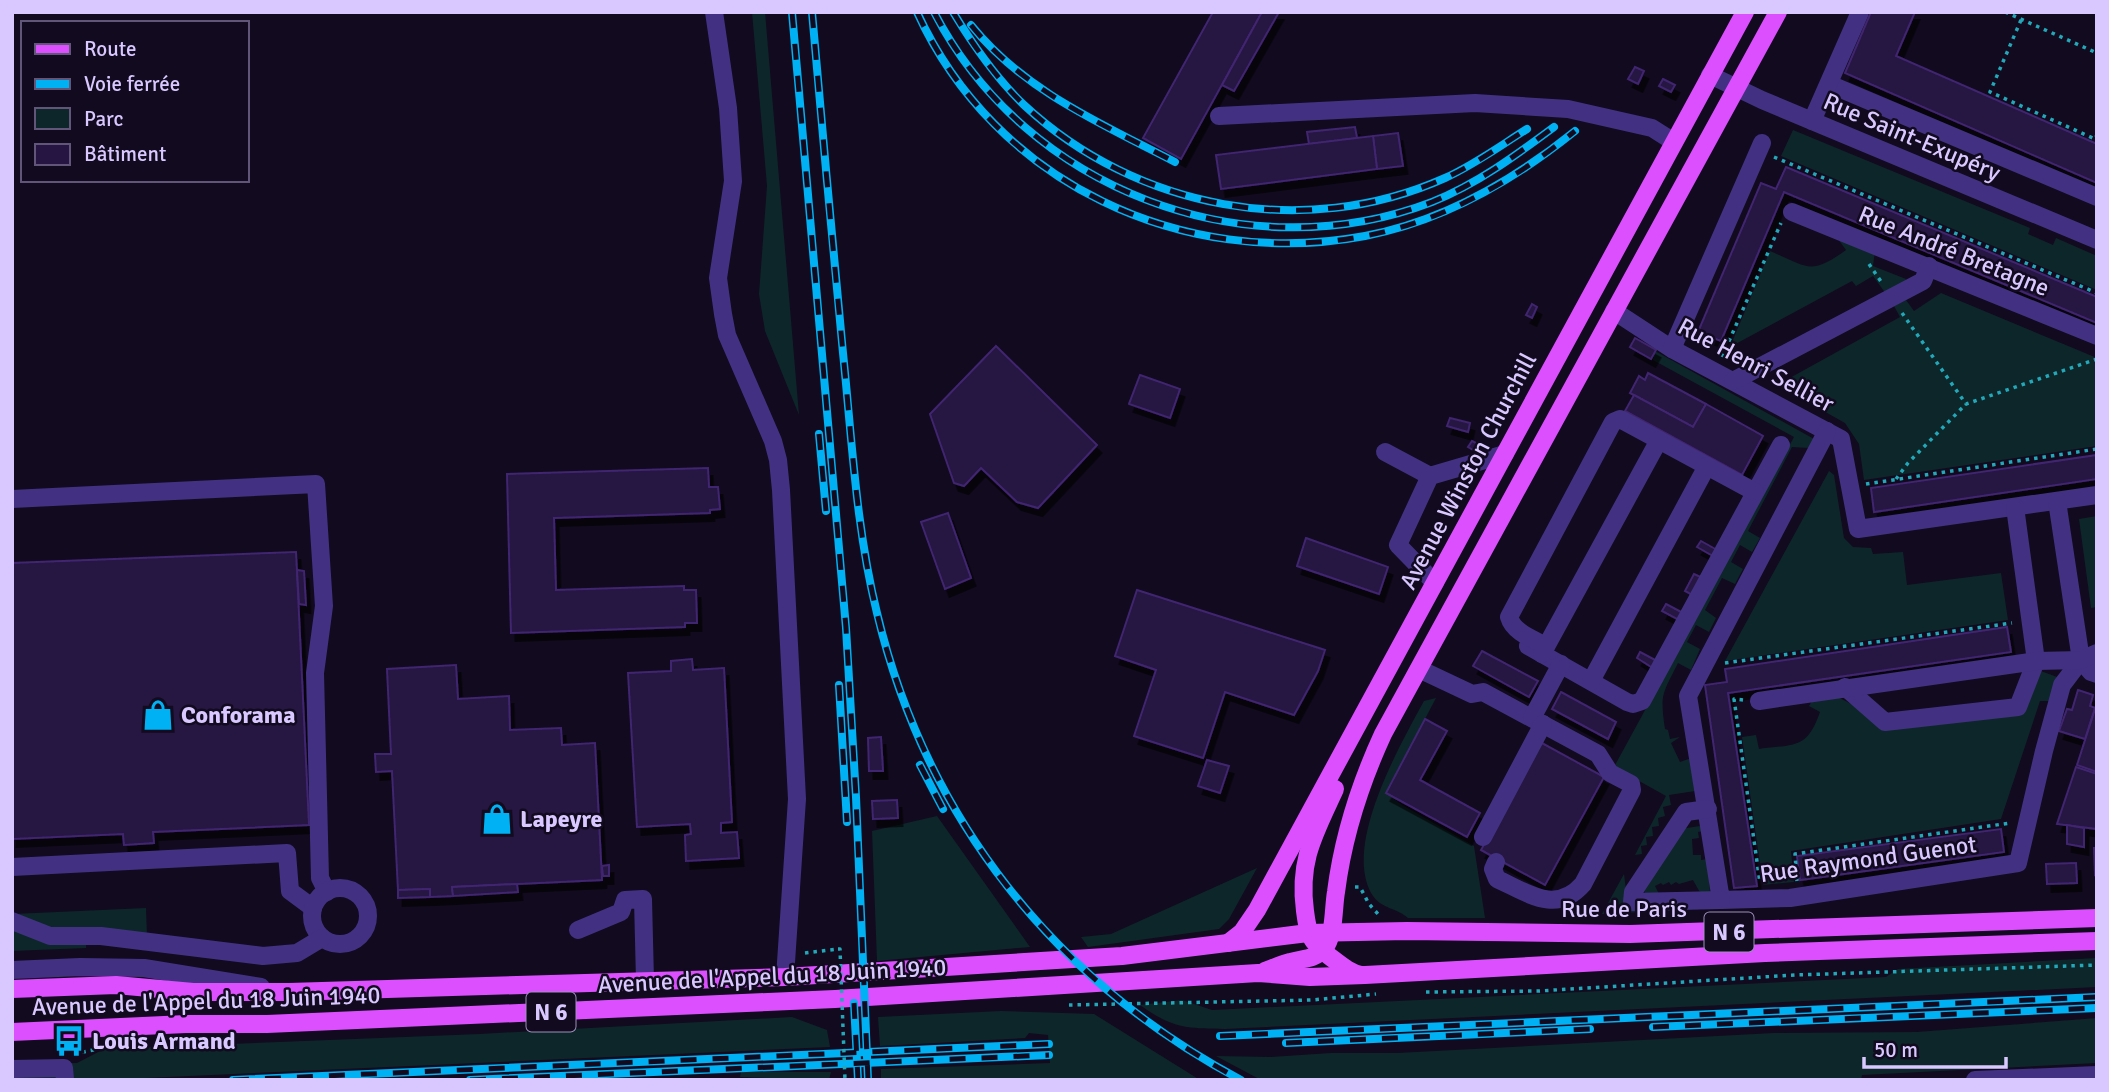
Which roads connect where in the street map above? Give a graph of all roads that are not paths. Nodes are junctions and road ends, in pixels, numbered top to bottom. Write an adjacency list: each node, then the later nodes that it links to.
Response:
1 (714, 12): 64 (street)
2 (1745, 12): 5 (main road, Avenue Winston Churchill)
3 (1778, 12): 7 (main road, Avenue Winston Churchill)
4 (1860, 12): 6 (street)
5 (1710, 75): 7 (street, Rue Saint-Exupéry); 10 (main road, Avenue Winston Churchill)
6 (1829, 84): 9 (street); 12 (street)
7 (1737, 88): 9 (street, Rue Saint-Exupéry); 16 (main road, Avenue Winston Churchill)
8 (1219, 116): 10 (street)
9 (1812, 121): 14 (street, Rue Saint-Exupéry)
10 (1674, 142): 24 (main road, Avenue Winston Churchill)
11 (1761, 147): 18 (street)
12 (2097, 197)
13 (1791, 212): 15 (street, Rue André Bretagne)
14 (2097, 240)
15 (1929, 266): 17 (street, Rue André Bretagne); 19 (street)
16 (1614, 311): 18 (street, Rue Henri Sellier); 38 (main road, Avenue Winston Churchill)
17 (2097, 336)
18 (1672, 349): 19 (street, Rue Henri Sellier)
19 (1733, 381): 20 (street, Rue Henri Sellier)
20 (1828, 431): 31 (street, Rue Henri Sellier); 45 (street)
21 (1659, 440): 25 (street); 34 (street); 34 (street)
22 (1781, 445): 27 (street)
23 (1385, 452): 26 (street)
24 (1505, 454): 26 (street); 32 (main road, Avenue Winston Churchill)
25 (1707, 466): 27 (street); 40 (street)
26 (1430, 476): 32 (street)
27 (1755, 492): 40 (street)
28 (2097, 495): 30 (street, Rue Henri Sellier)
29 (12, 499): 49 (street)
30 (2057, 501): 31 (street, Rue Henri Sellier); 35 (street)
31 (2015, 507): 36 (street)
32 (1435, 583): 43 (main road, Avenue Winston Churchill)
33 (1525, 645): 34 (street)
34 (1544, 650): 37 (street)
35 (2089, 657): 36 (street); 39 (street); 50 (street, Rue Raymond Guenot)
36 (2036, 661): 41 (street); 41 (street)
37 (1561, 664): 40 (street); 44 (street)
38 (1419, 669): 44 (street); 55 (main road, Avenue Winston Churchill)
39 (2097, 674)
40 (1591, 681)
41 (1845, 687): 42 (street)
42 (1759, 701)
43 (1370, 704): 56 (main road); 59 (main road, Avenue Winston Churchill)
44 (1537, 721): 46 (street); 47 (street)
45 (1707, 808): 50 (street); 50 (street, Rue Raymond Guenot)
46 (1483, 837)
47 (1496, 862)
48 (12, 867): 51 (street)
49 (327, 892): 51 (street); 57 (street)
50 (1721, 900)
51 (313, 908): 57 (street)
52 (2097, 918): 55 (main road, Rue de Paris / N 6)
53 (12, 921): 57 (street)
54 (578, 930): 65 (street)
55 (1331, 932): 56 (main road, N 6); 60 (main road, Avenue Winston Churchill)
56 (1308, 933): 59 (main road, N 6); 60 (main road)
57 (322, 938)
58 (2097, 941): 63 (main road, Rue de Paris / N 6)
59 (1225, 944): 64 (main road, N 6)
60 (1323, 951): 62 (main road); 63 (main road)
61 (12, 970): 67 (street)
62 (1258, 973): 63 (main road, Avenue de l'Appel du 18 Juin 1940 / N 6); 68 (main road, Avenue de l'Appel du 18 Juin 1940 / N 6)
63 (1365, 975)
64 (785, 977): 65 (main road, N 6)
65 (645, 981): 67 (main road, N 6)
66 (12, 989): 67 (main road, Avenue de l'Appel du 18 Juin 1940 / N 6)
67 (289, 992)
68 (12, 1032)
69 (12, 1069): 71 (street)
70 (2097, 1075): 72 (street)
71 (65, 1080)
72 (1975, 1080)

